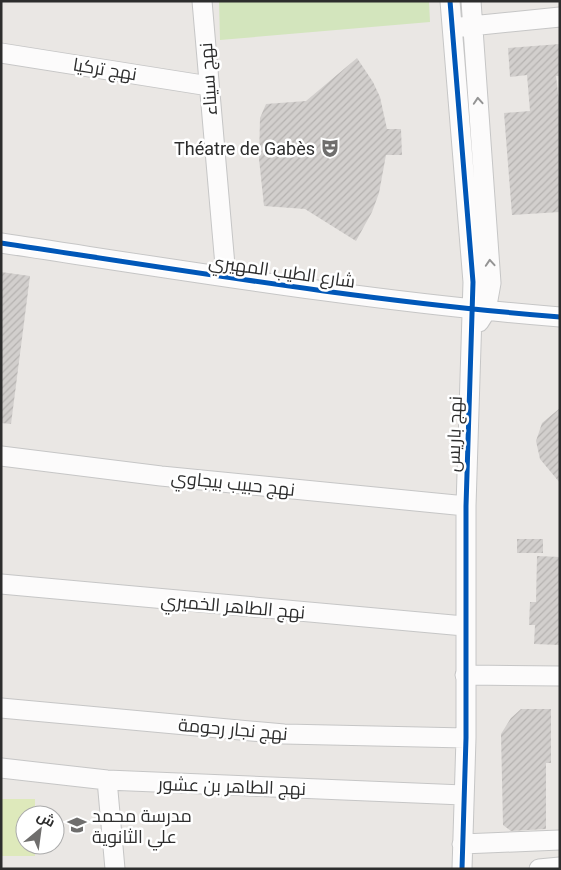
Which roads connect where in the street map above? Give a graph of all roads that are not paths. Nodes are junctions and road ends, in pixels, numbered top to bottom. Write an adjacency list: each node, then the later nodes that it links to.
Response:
1 (202, 1): 8 (street, نهج سيناء)
2 (450, 1): 6 (street, نهج باريس)
3 (471, 1): 5 (street, نهج باريس)
4 (560, 17): 5 (street)
5 (473, 26): 6 (street); 11 (street, نهج باريس, one-way to 5)
6 (452, 28): 11 (street, نهج باريس)
7 (1, 53): 8 (street, نهج تركيا)
8 (209, 86): 10 (street, نهج سيناء)
9 (1, 243): 10 (street, شارع الطيب المهيري)
10 (226, 277): 11 (street, شارع الطيب المهيري)
11 (479, 311): 12 (street, شارع الطيب المهيري); 14 (street, نهج باريس)
12 (560, 317)
13 (1, 456): 14 (street, نهج حبيب بيجاوي)
14 (466, 506): 16 (street, نهج باريس)
15 (1, 584): 16 (street, نهج الطاهر الخميري)
16 (464, 626): 17 (street, نهج باريس)
17 (465, 675): 18 (street); 20 (street, نهج باريس)
18 (560, 676)
19 (1, 708): 20 (street, نهج نجار رحومة)
20 (466, 738): 23 (street, نهج باريس)
21 (1, 768): 22 (street, نهج الطاهر بن عشور)
22 (107, 780): 23 (street, نهج الطاهر بن عشور); 27 (street)
23 (463, 795): 25 (street, نهج باريس)
24 (560, 840): 25 (street)
25 (462, 844): 28 (street, نهج باريس)
26 (560, 867): 29 (street)
27 (115, 869)
28 (462, 869)
29 (538, 869)

